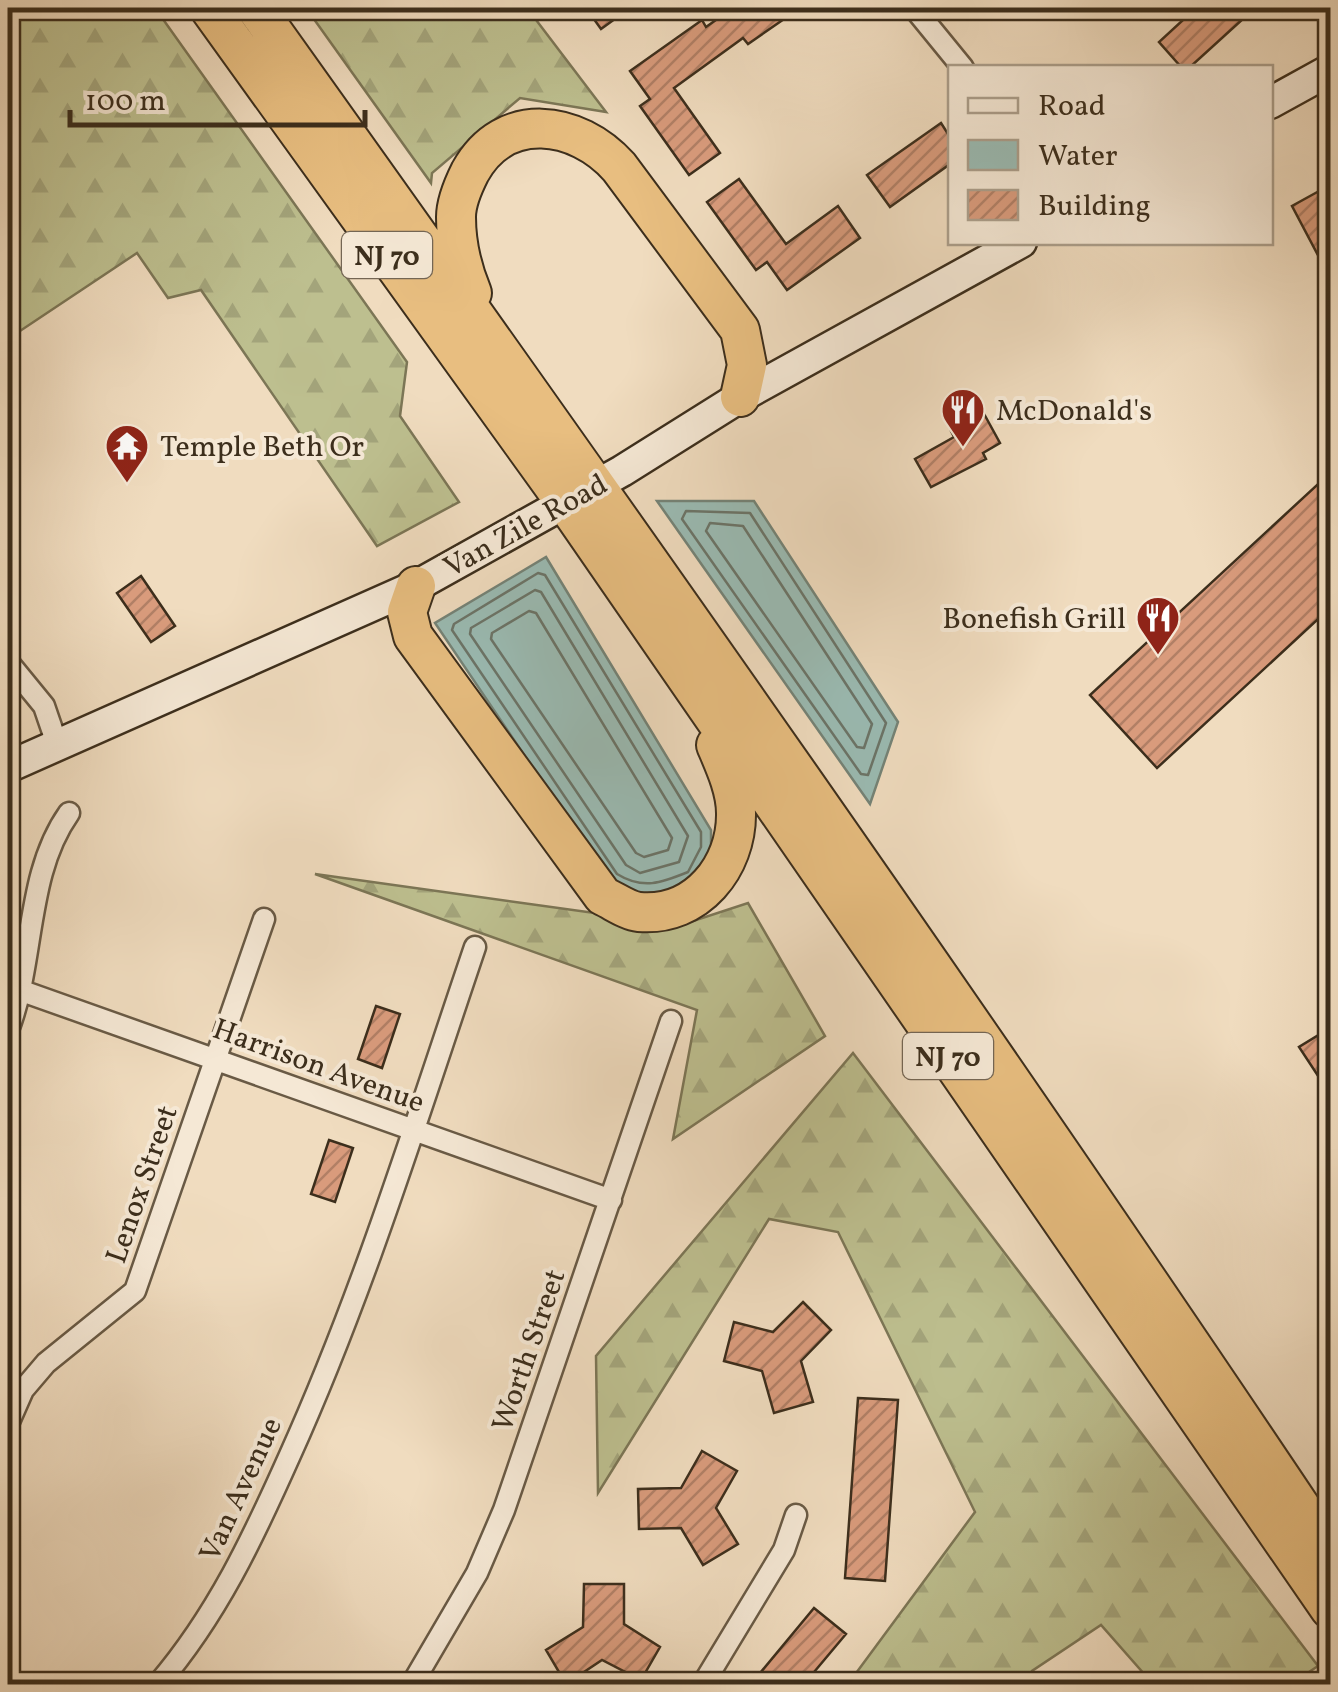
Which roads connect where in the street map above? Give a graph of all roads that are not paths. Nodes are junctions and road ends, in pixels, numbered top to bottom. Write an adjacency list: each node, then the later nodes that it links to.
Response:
1 (209, 8): 10 (highway, NJ 70)
2 (256, 8): 8 (highway, NJ 70)
3 (914, 8): 4 (street)
4 (960, 65)
5 (1330, 70): 6 (street)
6 (1273, 101)
7 (1016, 245): 9 (street, Van Zile Road)
8 (488, 332): 9 (highway); 10 (highway, NJ 70)
9 (740, 398): 10 (street, Van Zile Road)
10 (581, 494): 11 (street, Van Zile Road); 13 (highway, NJ 70); 27 (highway, NJ 70)
11 (416, 586): 13 (highway); 14 (street, Van Zile Road)
12 (8, 662): 14 (street)
13 (687, 678): 28 (highway, NJ 70)
14 (57, 744): 15 (street, Van Zile Road)
15 (8, 767)
16 (70, 813): 19 (street)
17 (264, 920): 22 (street, Lenox Street)
18 (475, 947): 23 (street, Van Avenue)
19 (15, 988): 21 (street); 22 (street, Harrison Avenue)
20 (671, 1022): 24 (street, Worth Street)
21 (8, 1030)
22 (216, 1060): 23 (street, Harrison Avenue); 25 (street, Lenox Street)
23 (413, 1130): 24 (street, Harrison Avenue); 29 (street, Van Avenue)
24 (611, 1200): 30 (street, Worth Street)
25 (8, 1424)
26 (796, 1515): 31 (street)
27 (1330, 1552)
28 (1330, 1609)
29 (158, 1684)
30 (412, 1684)
31 (702, 1684)

